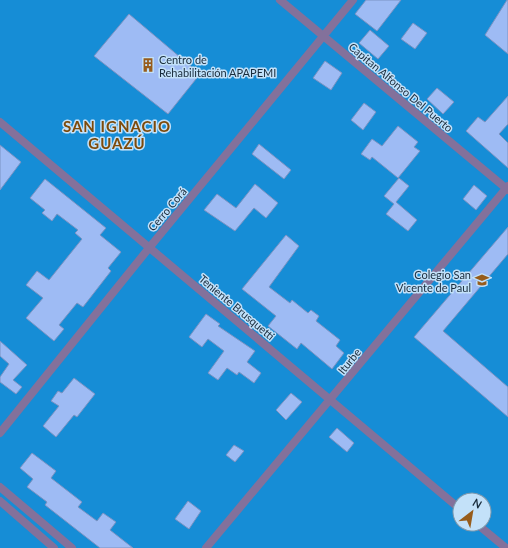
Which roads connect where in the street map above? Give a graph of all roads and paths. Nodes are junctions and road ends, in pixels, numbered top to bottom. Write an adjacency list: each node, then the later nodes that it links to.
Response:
1 (280, 0): 3 (street, Capitan Alfonso Del Puerto)
2 (353, 0): 3 (street, Cerro Corá)
3 (323, 36): 5 (street, Capitan Alfonso Del Puerto); 6 (street, Cerro Corá)
4 (0, 122): 6 (street, Teniente Brusquetti)
5 (507, 188): 7 (street, Iturbe)
6 (149, 248): 7 (street, Teniente Brusquetti); 8 (street, Cerro Corá)
7 (331, 400): 11 (street, Teniente Brusquetti); 15 (street, Iturbe)
8 (0, 433)
9 (0, 487): 14 (street)
10 (0, 501): 13 (street)
11 (452, 502)
12 (487, 532): 16 (street)
13 (54, 548)
14 (72, 548)
15 (206, 548)
16 (506, 548)

